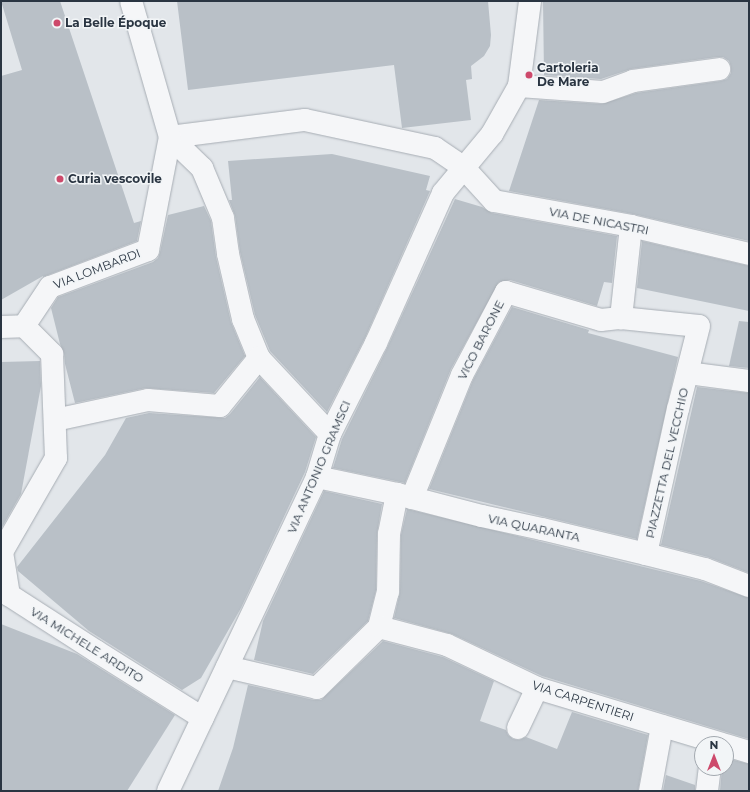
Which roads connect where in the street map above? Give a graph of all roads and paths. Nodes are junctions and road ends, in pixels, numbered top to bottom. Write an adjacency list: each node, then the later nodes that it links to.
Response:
1 (131, 1): 5 (street)
2 (530, 1): 4 (street)
3 (719, 69): 4 (street)
4 (519, 86): 6 (street, VIA ANTONIO GRAMSCI)
5 (170, 137): 6 (street, VIA DE NICASTRI); 10 (street, VIA LOMBARDI); 12 (street)
6 (463, 167): 7 (street, VIA DE NICASTRI); 16 (street, VIA ANTONIO GRAMSCI)
7 (631, 226): 8 (street, VIA DE NICASTRI); 9 (street)
8 (749, 254)
9 (621, 318): 13 (street, PIAZZETTA DEL VECCHIO); 18 (street, VICO BARONE)
10 (24, 326): 11 (street); 15 (street)
11 (1, 327)
12 (259, 358): 15 (street); 16 (street)
13 (688, 373): 14 (street, PIAZZETTA DEL VECCHIO); 20 (street, PIAZZETTA DEL VECCHIO)
14 (749, 381)
15 (55, 420): 19 (street)
16 (330, 434): 17 (street, VIA ANTONIO GRAMSCI)
17 (317, 477): 18 (street, VIA QUARANTA); 23 (street, VIA ANTONIO GRAMSCI)
18 (404, 496): 20 (street, VIA QUARANTA); 22 (street)
19 (1, 552): 25 (street, VIA MICHELE ARDITO)
20 (646, 554): 21 (street, VIA QUARANTA)
21 (749, 586)
22 (379, 627): 23 (street); 24 (street, VIA CARPENTIERI)
23 (227, 667): 25 (street, VIA ANTONIO GRAMSCI)
24 (537, 688): 26 (street, VIA CARPENTIERI); 27 (street)
25 (203, 718): 32 (street, VIA ANTONIO GRAMSCI)
26 (662, 726): 28 (street, VIA CARPENTIERI); 33 (street)
27 (518, 728)
28 (694, 736)
29 (734, 748): 30 (street, VIA CARPENTIERI)
30 (749, 752)
31 (709, 776): 34 (street)
32 (168, 791)
33 (650, 791)
34 (707, 791)

